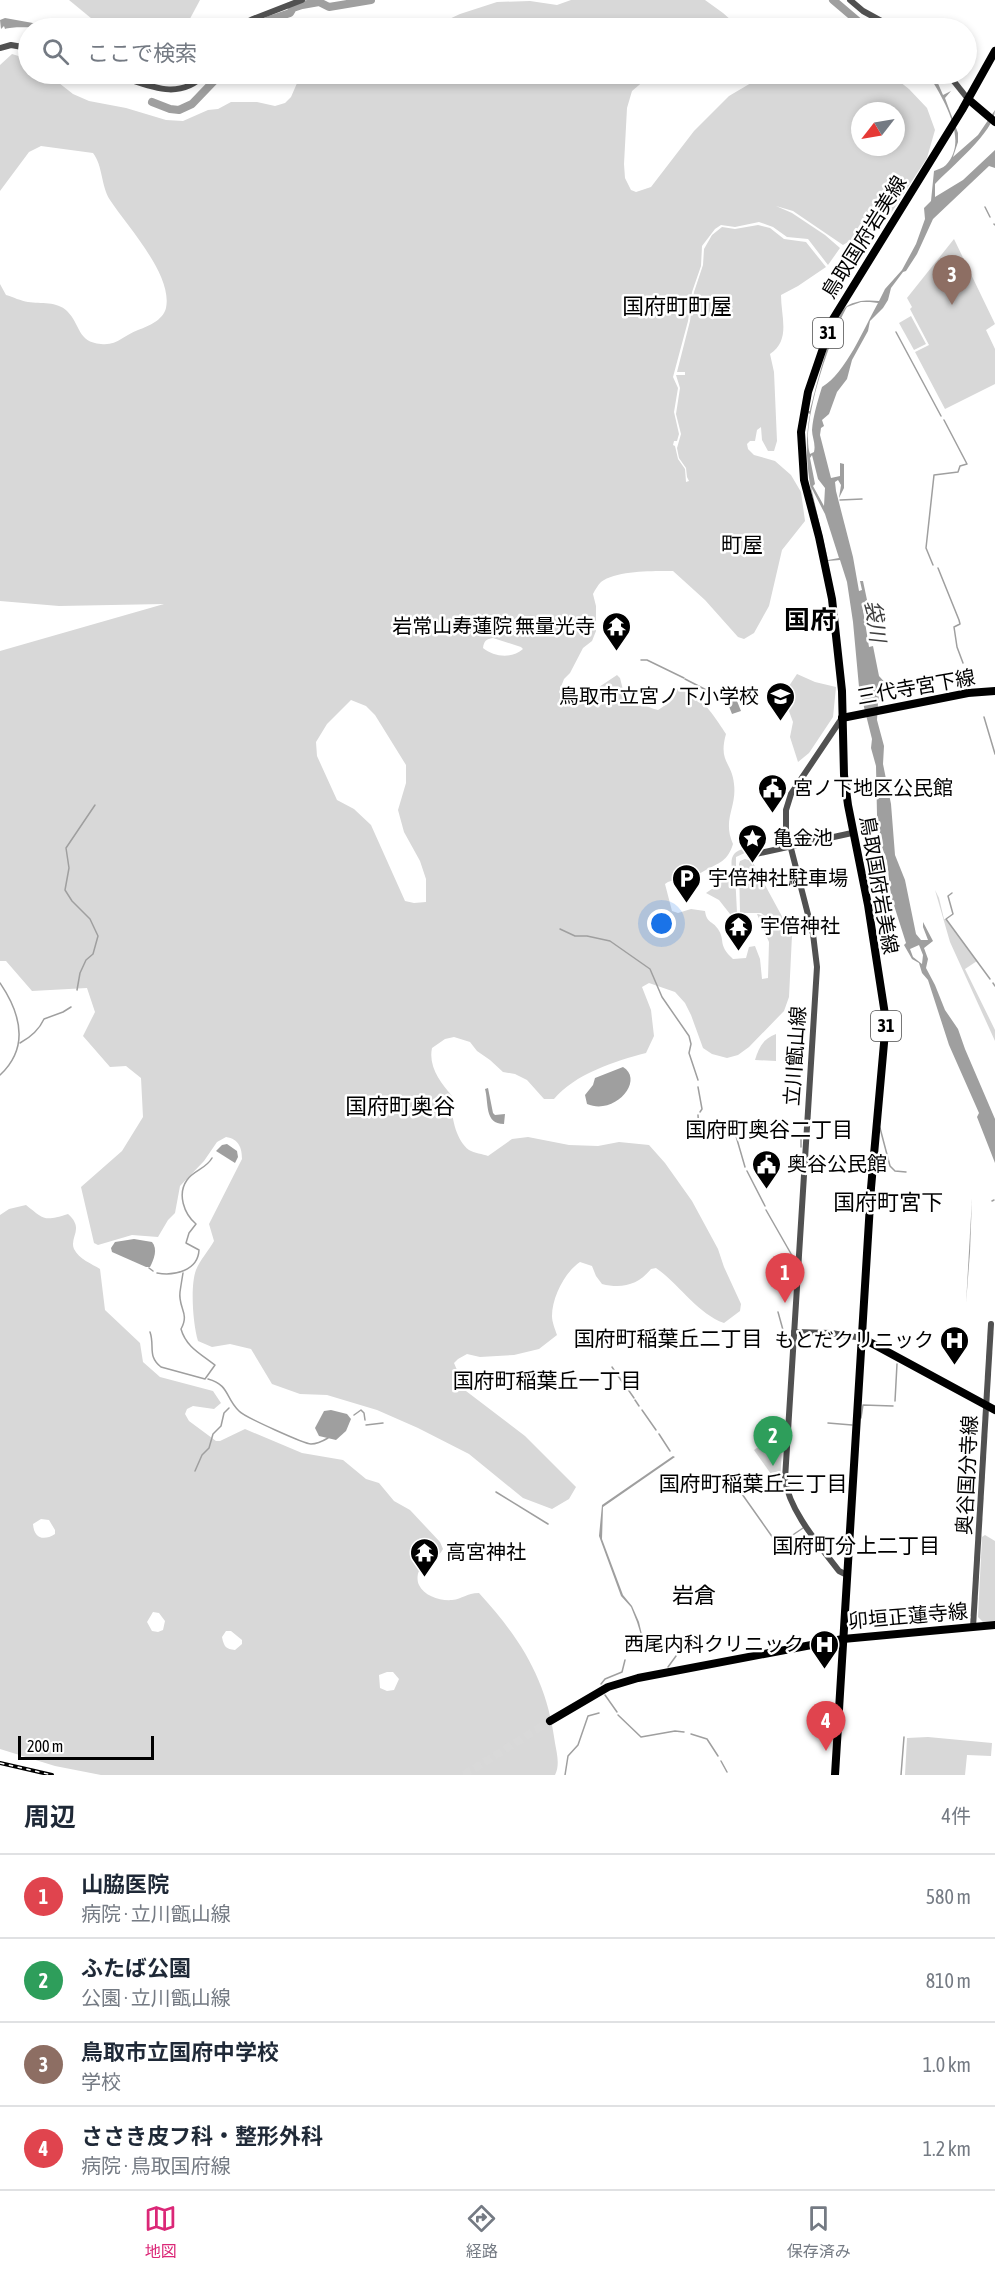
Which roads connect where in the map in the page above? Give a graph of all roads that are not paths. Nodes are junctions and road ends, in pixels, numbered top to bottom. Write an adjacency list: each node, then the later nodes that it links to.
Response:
1 (302, 0): 3 (street)
2 (850, 0): 4 (street)
3 (256, 18)
4 (876, 18)
5 (18, 46): 6 (street)
6 (0, 48)
7 (995, 51): 8 (main road, 鳥取国府岩美線 / 31)
8 (977, 83)
9 (150, 84): 10 (street)
10 (193, 84)
11 (956, 84): 13 (street)
12 (976, 84): 13 (main road, 鳥取国府岩美線 / 31)
13 (968, 99): 14 (main road); 16 (main road, 鳥取国府岩美線 / 31)
14 (995, 122)
15 (995, 691): 16 (main road, 三代寺宮下線)
16 (842, 718): 17 (main road, 鳥取国府岩美線 / 31); 18 (street, 立川甑山線)
17 (852, 833): 18 (street); 22 (main road, 鳥取国府岩美線 / 31)
18 (791, 846): 19 (street); 21 (street, 立川甑山線)
19 (751, 855)
20 (991, 1324): 23 (street, 奥谷国分寺線)
21 (794, 1332): 22 (street); 24 (street, 立川甑山線)
22 (862, 1338): 23 (main road); 24 (main road, 鳥取国府岩美線)
23 (991, 1408): 26 (street, 奥谷国分寺線)
24 (847, 1575): 27 (main road, 鳥取国府岩美線)
25 (995, 1625): 26 (main road, 卯垣正蓮寺線)
26 (973, 1627): 27 (main road, 卯垣正蓮寺線)
27 (843, 1639): 28 (main road, 卯垣正蓮寺線); 29 (main road, 鳥取国府岩美線)
28 (550, 1721)
29 (835, 1775)

